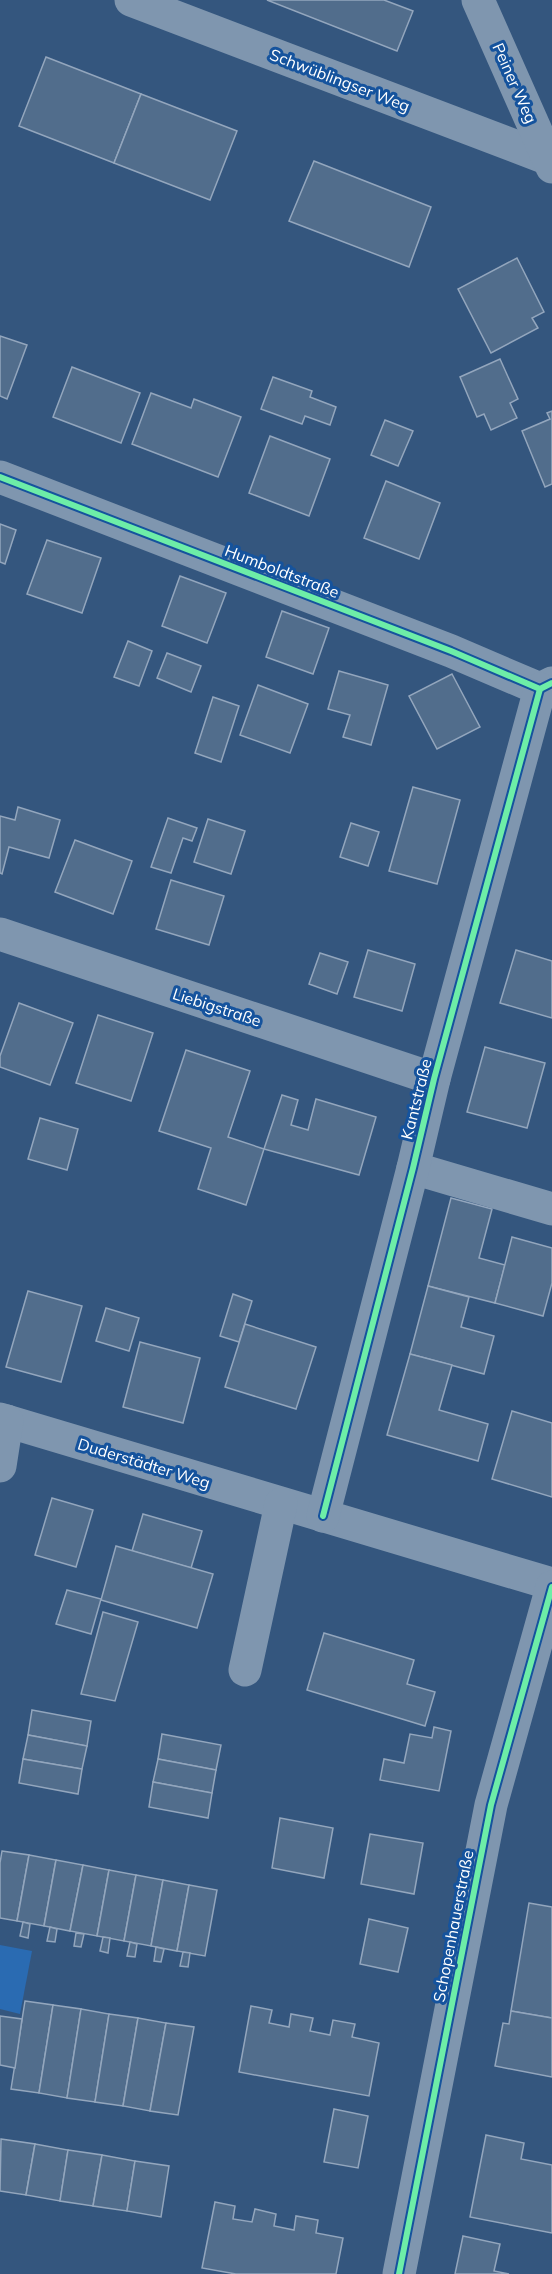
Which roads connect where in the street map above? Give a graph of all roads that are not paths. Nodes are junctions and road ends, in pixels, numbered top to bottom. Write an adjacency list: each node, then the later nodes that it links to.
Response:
1 (131, 0): 3 (street, Schwüblingser Weg)
2 (478, 0): 3 (street, Peiner Weg)
3 (550, 163)
4 (0, 477): 5 (street, Humboldtstraße)
5 (546, 686): 7 (street, Kantstraße)
6 (0, 934): 7 (street, Liebigstraße)
7 (434, 1079): 8 (street, Kantstraße)
8 (413, 1168): 9 (street); 13 (street, Kantstraße)
9 (552, 1209)
10 (4, 1420): 11 (street, Duderstädter Weg); 12 (street, Duderstädter Weg)
11 (0, 1466)
12 (281, 1504): 13 (street, Duderstädter Weg); 15 (street)
13 (323, 1516): 14 (street, Duderstädter Weg)
14 (552, 1585): 16 (street, Schopenhauerstraße)
15 (245, 1670)
16 (399, 2274)

